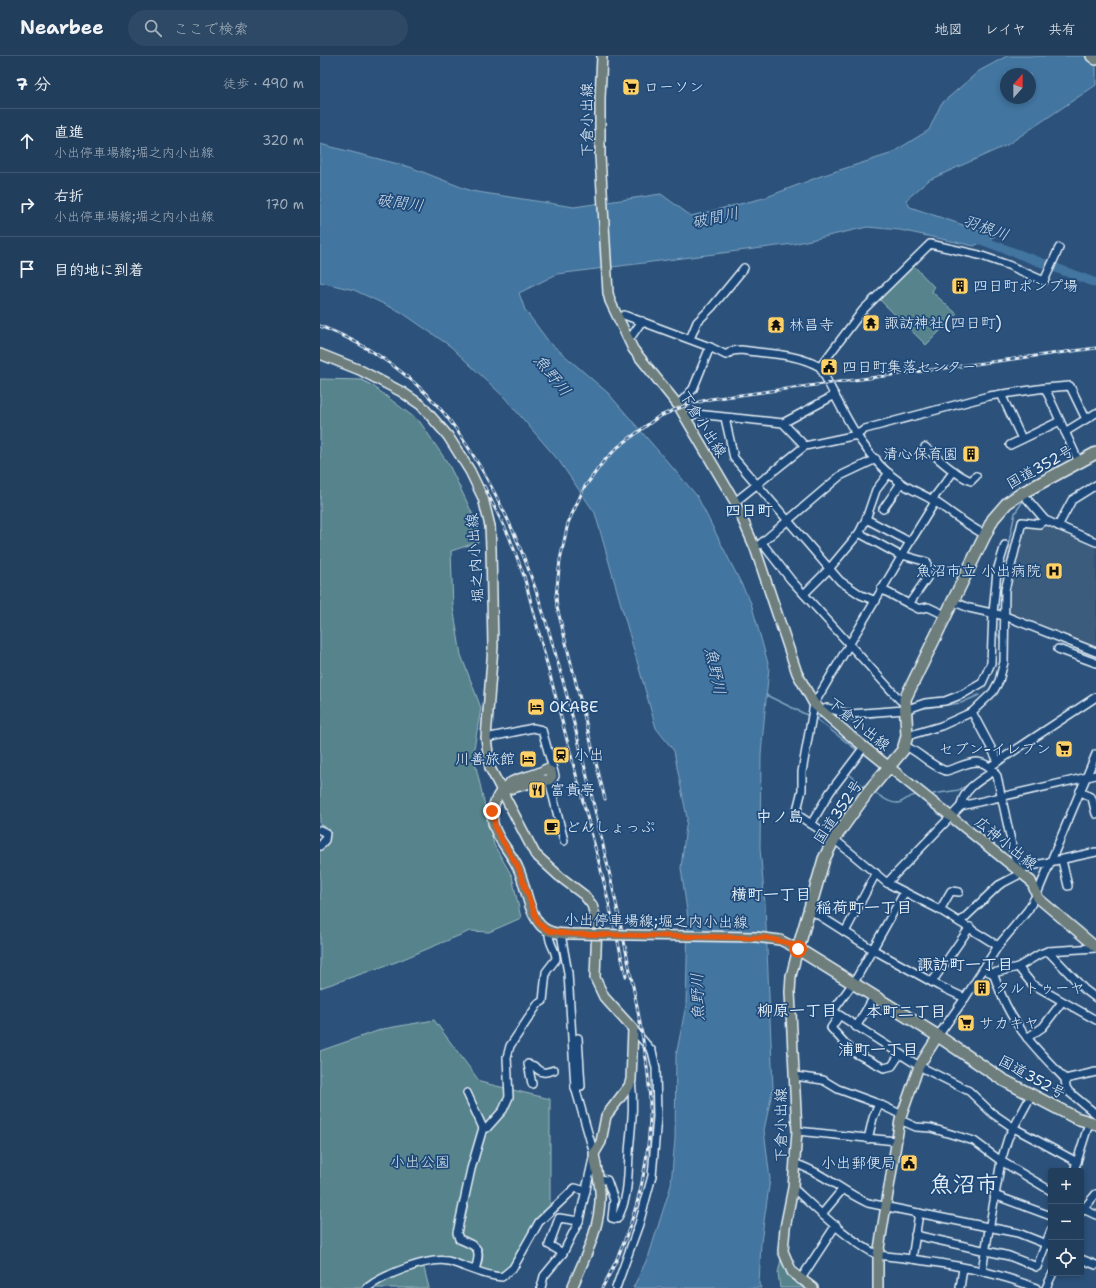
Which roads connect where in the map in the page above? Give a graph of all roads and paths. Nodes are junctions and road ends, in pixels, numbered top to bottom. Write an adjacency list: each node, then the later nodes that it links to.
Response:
1 (602, 56): 8 (main road, 下倉小出線)
2 (1092, 56): 3 (highway)
3 (1096, 59)
4 (1059, 248): 12 (street)
5 (744, 268): 9 (street)
6 (624, 315): 7 (street)
7 (642, 320): 8 (street); 9 (street)
8 (628, 339): 16 (main road, 下倉小出線)
9 (690, 339): 10 (street)
10 (710, 347): 12 (street); 16 (street)
11 (320, 354): 70 (main road, 堀之内小出線)
12 (820, 367): 15 (street)
13 (1045, 388): 14 (street); 20 (street); 21 (street)
14 (1001, 394): 24 (street); 25 (street)
15 (835, 395): 22 (street); 24 (street)
16 (678, 406): 18 (main road, 下倉小出線)
17 (1096, 413): 20 (street)
18 (686, 418): 19 (street); 40 (main road, 下倉小出線)
19 (725, 418): 22 (street); 36 (street)
20 (1086, 419): 23 (street)
21 (1060, 421): 23 (street); 25 (street)
22 (783, 423): 27 (street)
23 (1065, 432): 31 (street)
24 (857, 436): 27 (street); 30 (street)
25 (1022, 439): 26 (street)
26 (1010, 445)
27 (805, 446): 36 (street)
28 (926, 447): 32 (street)
29 (1096, 453): 31 (highway, 国道352号)
30 (876, 459): 33 (street); 44 (street)
31 (1080, 462): 38 (highway, 国道352号)
32 (954, 471): 34 (street); 39 (street)
33 (889, 472): 35 (street); 42 (street)
34 (976, 476)
35 (901, 483): 39 (street); 41 (street)
36 (756, 484): 40 (street); 44 (street)
37 (1096, 485): 45 (street)
38 (1022, 493): 43 (street); 47 (highway, 国道352号)
39 (934, 501): 47 (street); 48 (street)
40 (735, 502): 51 (main road, 下倉小出線)
41 (884, 510)
42 (866, 519): 46 (street); 48 (street)
43 (1044, 520): 45 (street); 59 (street)
44 (787, 522): 51 (street); 53 (street)
45 (1058, 526): 49 (street)
46 (859, 533): 52 (street); 53 (street)
47 (984, 534): 57 (highway, 国道352号)
48 (910, 542): 52 (street)
49 (1096, 542)
50 (1004, 545): 59 (street)
51 (759, 546): 55 (street); 66 (main road, 下倉小出線)
52 (901, 555): 54 (street); 58 (street)
53 (829, 569): 55 (street); 56 (street)
54 (881, 589): 56 (street); 58 (street)
55 (804, 594): 61 (street)
56 (876, 601): 61 (street)
57 (952, 601): 59 (street); 60 (highway, 国道352号)
58 (909, 604): 60 (street)
59 (998, 614): 63 (street); 67 (street); 69 (street)
60 (945, 615): 67 (highway, 国道352号)
61 (849, 643): 66 (street); 67 (street)
62 (1058, 649): 64 (street)
63 (1096, 652)
64 (1096, 663)
65 (1096, 697): 74 (street)
66 (814, 704): 68 (main road, 下倉小出線); 86 (street)
67 (904, 706): 68 (street); 71 (highway)
68 (820, 711): 72 (main road, 下倉小出線)
69 (972, 712): 71 (street); 74 (street)
70 (486, 738): 79 (street); 80 (main road, 堀之内小出線)
71 (906, 741): 75 (highway, 国道352号); 76 (street)
72 (862, 751): 75 (main road, 下倉小出線); 86 (street)
73 (1096, 754): 78 (street)
74 (998, 761): 76 (street)
75 (890, 768): 85 (main road, 広神小出線); 88 (highway, 国道352号)
76 (992, 768): 82 (street); 83 (street)
77 (1096, 775): 78 (street)
78 (1086, 778): 81 (street); 82 (street)
79 (549, 780): 80 (main road); 89 (street)
80 (502, 791): 105 (main road, 小出停車場線;堀之内小出線); 125 (main road, 堀之内小出線)
81 (1080, 791): 84 (street); 93 (street)
82 (1002, 796): 83 (street); 94 (street)
83 (961, 806): 85 (street)
84 (1096, 814)
85 (950, 816): 94 (main road, 広神小出線); 96 (street)
86 (811, 824): 88 (street)
87 (320, 830): 90 (street)
88 (834, 839): 95 (street); 101 (highway, 国道352号)
89 (564, 841)
90 (320, 846)
91 (1096, 852): 92 (street)
92 (1062, 860): 93 (street); 97 (street)
93 (1051, 862): 94 (street); 100 (street)
94 (1020, 871): 100 (main road, 広神小出線); 103 (street)
95 (876, 873): 96 (street); 106 (street)
96 (887, 883): 99 (street)
97 (1068, 886)
98 (959, 892): 102 (street)
99 (904, 893): 102 (street); 111 (street)
100 (1037, 894): 108 (street); 109 (main road, 広神小出線)
101 (809, 908): 106 (street); 110 (highway, 国道352号)
102 (940, 910): 103 (street)
103 (960, 922): 104 (street)
104 (970, 927): 108 (street); 116 (street)
105 (549, 931): 107 (main road, 小出停車場線;堀之内小出線); 144 (street)
106 (845, 932): 111 (street)
107 (561, 934): 110 (main road, 小出停車場線;堀之内小出線, bridge); 137 (street)
108 (998, 946): 114 (street)
109 (1096, 947): 112 (street)
110 (798, 949): 117 (highway, 国道352号); 133 (main road, 下倉小出線)
111 (872, 949): 116 (street); 117 (street)
112 (1048, 952): 113 (street); 120 (street)
113 (1018, 966): 115 (street); 121 (street)
114 (983, 970): 115 (street); 119 (street)
115 (993, 973): 128 (street)
116 (932, 982): 119 (street)
117 (853, 983): 118 (highway, 国道352号); 122 (street)
118 (874, 997): 124 (street); 126 (highway, 国道352号)
119 (965, 998): 126 (street)
120 (1096, 998)
121 (1062, 1002): 123 (street); 128 (street)
122 (839, 1016): 124 (street); 129 (street)
123 (1096, 1019)
124 (856, 1027): 129 (street)
125 (633, 1029): 134 (main road); 187 (street)
126 (938, 1036): 130 (main road); 139 (highway, 国道352号)
127 (578, 1038): 137 (street)
128 (1027, 1038): 135 (street)
129 (900, 1054): 130 (street)
130 (919, 1066): 142 (main road); 145 (street)
131 (554, 1070): 136 (street)
132 (1096, 1072): 135 (street)
133 (795, 1076): 140 (street); 146 (main road, 下倉小出線)
134 (631, 1080): 149 (main road); 154 (street)
135 (1065, 1080): 141 (street)
136 (532, 1084)
137 (575, 1088): 149 (street)
138 (467, 1093): 144 (street)
139 (1032, 1096): 143 (highway, 国道352号); 145 (street)
140 (879, 1104): 142 (street); 147 (street)
141 (1096, 1114)
142 (901, 1118): 148 (main road); 150 (street)
143 (1092, 1124): 151 (street)
144 (482, 1128): 180 (street)
145 (1014, 1128): 150 (street); 151 (street)
146 (797, 1130): 147 (street); 152 (main road, 下倉小出線)
147 (868, 1139): 148 (street)
148 (896, 1142): 161 (main road)
149 (594, 1154): 154 (main road); 158 (street)
150 (1001, 1161): 156 (street); 160 (street)
151 (1077, 1162): 153 (street)
152 (796, 1164): 155 (main road, 下倉小出線); 157 (street)
153 (1075, 1168)
154 (598, 1179): 186 (main road)
155 (793, 1188): 165 (street); 183 (main road, 下倉小出線)
156 (1048, 1189)
157 (842, 1190): 161 (street); 165 (street)
158 (586, 1192): 168 (street); 180 (street)
159 (1096, 1194): 162 (street)
160 (994, 1195): 166 (street); 170 (street)
161 (885, 1207): 164 (street); 175 (main road)
162 (1084, 1208)
163 (1084, 1211): 167 (street)
164 (919, 1213): 170 (street); 171 (street)
165 (822, 1214): 169 (street)
166 (1048, 1215)
167 (1096, 1215)
168 (579, 1221): 174 (street); 174 (street)
169 (836, 1225): 175 (street); 183 (street)
170 (989, 1226): 172 (street); 173 (street)
171 (915, 1235): 173 (street); 176 (street)
172 (1048, 1245): 173 (street)
173 (985, 1251): 181 (street)
174 (563, 1253): 185 (street)
175 (878, 1255): 176 (street); 189 (main road)
176 (912, 1259): 179 (street)
177 (1084, 1260): 178 (street)
178 (1096, 1265)
179 (963, 1268): 181 (street); 190 (street)
180 (475, 1270): 184 (street)
181 (982, 1270): 191 (street)
182 (1052, 1276): 192 (street)
183 (800, 1280): 188 (main road, 下倉小出線)
184 (367, 1288)
185 (541, 1288)
186 (572, 1288)
187 (616, 1288)
188 (813, 1288)
189 (878, 1288)
190 (960, 1288)
191 (1036, 1288)
192 (1046, 1288)

